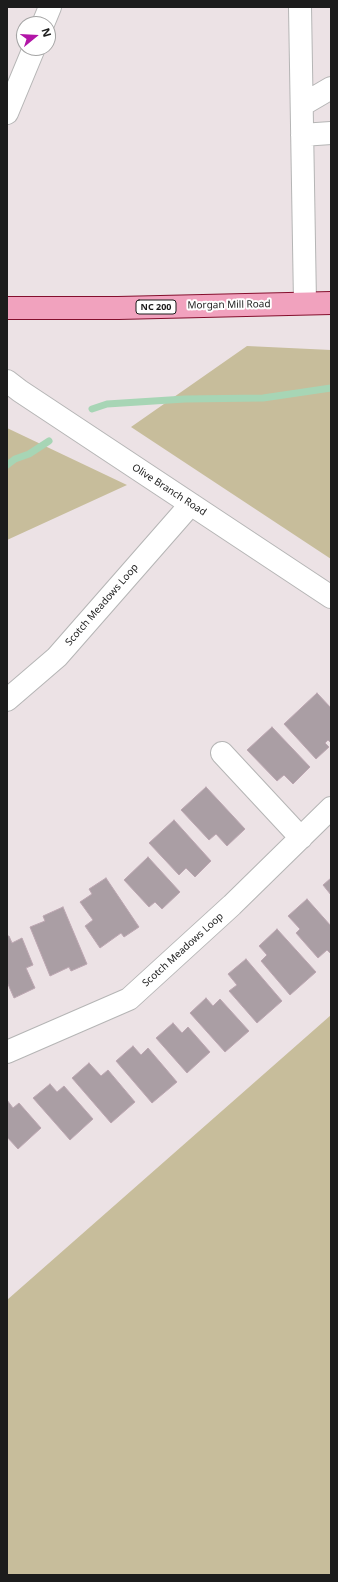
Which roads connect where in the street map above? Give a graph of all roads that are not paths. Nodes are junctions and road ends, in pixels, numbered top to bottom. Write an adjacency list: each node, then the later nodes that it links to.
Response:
1 (300, 7): 4 (street)
2 (31, 56): 5 (street)
3 (331, 88): 4 (street)
4 (302, 105): 7 (street)
5 (7, 113)
6 (331, 133): 7 (street)
7 (302, 135): 8 (street)
8 (305, 303): 9 (main road, Morgan Mill Road / NC 200); 10 (main road, Morgan Mill Road / NC 200)
9 (331, 303)
10 (7, 308)
11 (7, 381): 12 (street, Olive Branch Road)
12 (191, 504): 13 (street, Olive Branch Road); 14 (street, Scotch Meadows Loop)
13 (331, 597)
14 (7, 700)
15 (222, 753): 17 (street)
16 (331, 808): 17 (street, Scotch Meadows Loop)
17 (301, 838): 18 (street, Scotch Meadows Loop)
18 (7, 1052)

